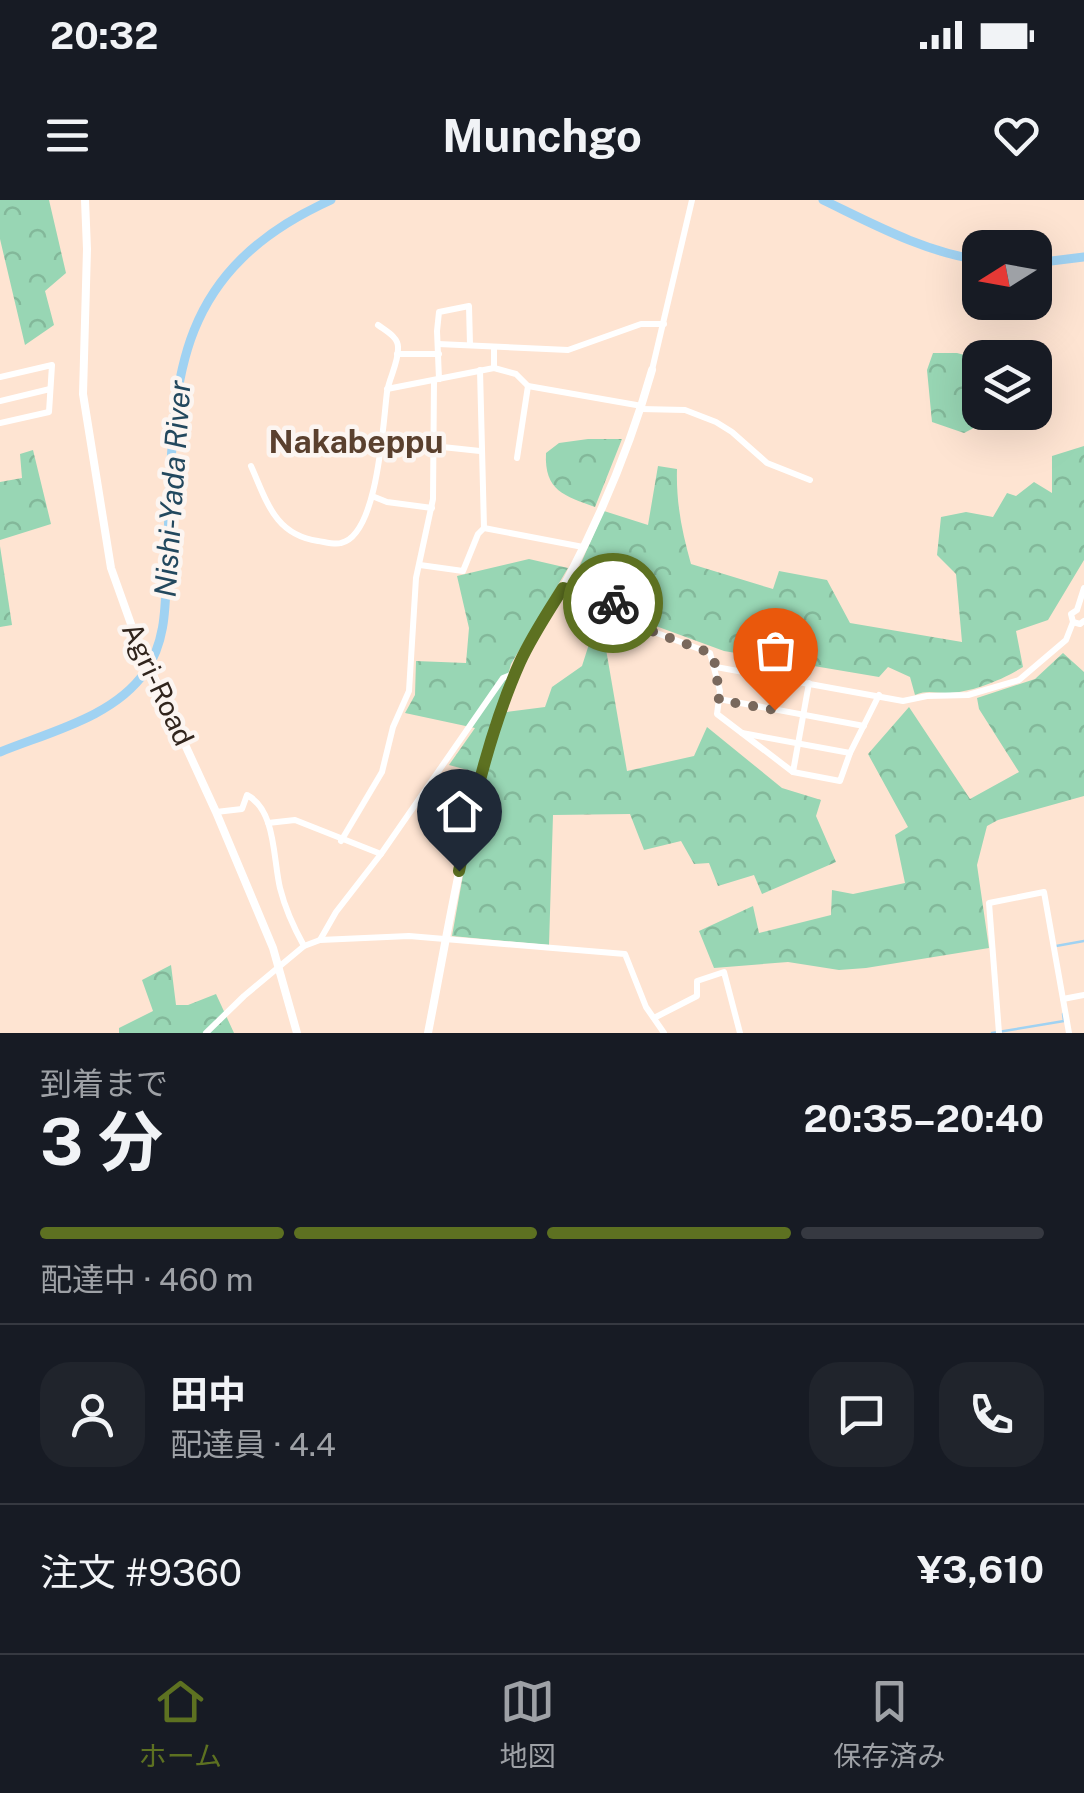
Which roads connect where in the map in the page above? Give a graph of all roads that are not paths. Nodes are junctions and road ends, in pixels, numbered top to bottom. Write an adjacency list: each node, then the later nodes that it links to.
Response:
1 (85, 200): 45 (street, Agri-Road)
2 (692, 200): 3 (street)
3 (664, 324): 7 (street); 12 (street)
4 (378, 325): 8 (street)
5 (438, 344): 6 (street); 6 (street); 9 (street)
6 (470, 345): 7 (street)
7 (494, 348): 10 (street)
8 (397, 354): 9 (street); 17 (street)
9 (439, 354): 14 (street)
10 (494, 368): 11 (street); 15 (street)
11 (480, 370): 14 (street); 22 (street)
12 (652, 370): 19 (street)
13 (0, 377): 16 (street)
14 (437, 380): 17 (street); 21 (street)
15 (528, 386): 19 (street); 23 (street)
16 (50, 389): 18 (street); 20 (street)
17 (387, 389): 26 (street)
18 (0, 401)
19 (641, 407): 25 (street); 29 (street)
20 (0, 423)
21 (434, 446): 22 (street); 27 (street)
22 (480, 450): 28 (street)
23 (517, 458)
24 (251, 466): 26 (street)
25 (810, 480)
26 (372, 496): 27 (street)
27 (432, 508): 30 (street)
28 (484, 528): 29 (street); 30 (street)
29 (584, 547): 31 (street)
30 (420, 566): 47 (street)
31 (563, 588): 34 (street); 35 (street)
32 (1084, 588): 33 (street)
33 (1080, 620): 37 (street)
34 (716, 666): 36 (street); 38 (street)
35 (516, 673): 48 (street); 49 (street)
36 (809, 683): 37 (street); 39 (street)
37 (878, 695): 40 (street)
38 (719, 700): 39 (street); 41 (street)
39 (804, 714): 40 (street); 42 (street)
40 (864, 726): 43 (street)
41 (741, 733): 42 (street); 44 (street)
42 (798, 743): 43 (street); 44 (street)
43 (850, 754): 44 (street)
44 (793, 772)
45 (216, 812): 46 (street); 52 (street, Agri-Road)
46 (268, 823): 47 (street); 51 (street)
47 (340, 841): 48 (street)
48 (381, 854): 50 (street)
49 (446, 939): 50 (street); 55 (street); 58 (street)
50 (320, 940): 51 (street)
51 (304, 946): 52 (street)
52 (280, 967): 56 (street); 57 (street, Agri-Road)
53 (1084, 995): 54 (street)
54 (1064, 999): 61 (street); 62 (street)
55 (654, 1018): 59 (street); 60 (street)
56 (206, 1033)
57 (297, 1033)
58 (428, 1033)
59 (664, 1033)
60 (740, 1033)
61 (999, 1033)
62 (1069, 1033)

